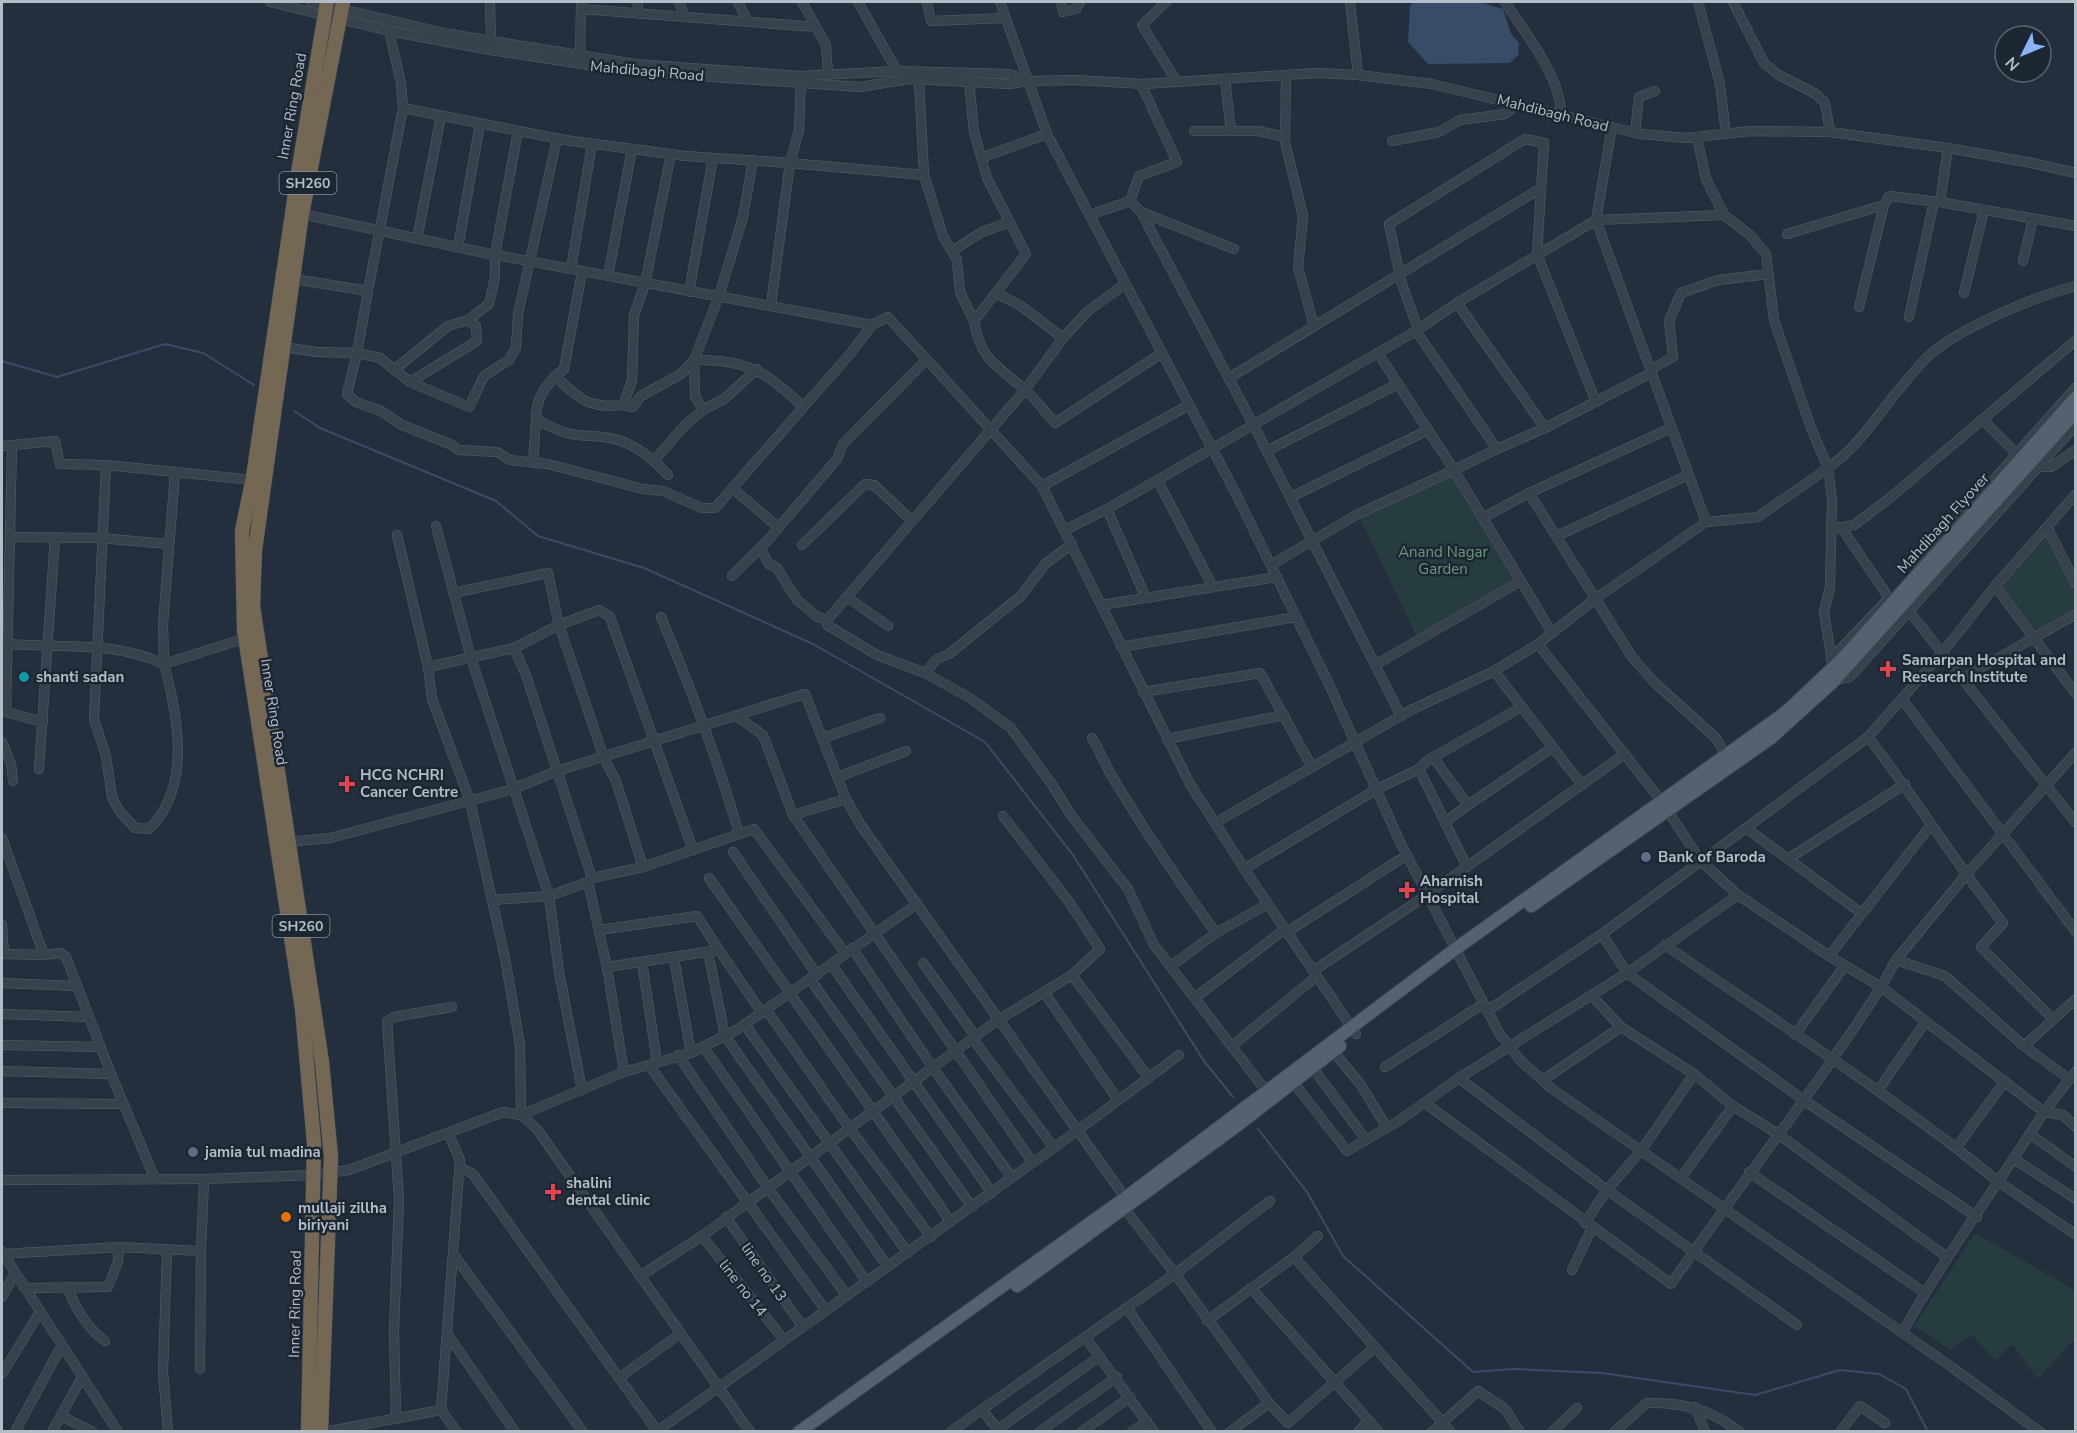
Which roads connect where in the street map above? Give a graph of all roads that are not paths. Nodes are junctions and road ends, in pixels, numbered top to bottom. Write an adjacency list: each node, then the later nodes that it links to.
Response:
1 (270, 2): 19 (street, Mahdibagh Road)
2 (311, 2): 19 (street, Mahdibagh Road)
3 (490, 2): 27 (street)
4 (637, 2): 21 (street)
5 (679, 2): 22 (street)
6 (738, 2): 24 (street)
7 (802, 2): 25 (street)
8 (858, 2): 29 (street)
9 (927, 2): 23 (street)
10 (1000, 2): 23 (street)
11 (1061, 2): 12 (street)
12 (1080, 2)
13 (1166, 2): 38 (street)
14 (1350, 2): 32 (street)
15 (1505, 2): 43 (street)
16 (1698, 2): 53 (street)
17 (1733, 2): 50 (street)
18 (581, 5): 21 (street); 28 (street)
19 (326, 8): 20 (street, Mahdibagh Road); 122 (highway, Inner Ring Road)
20 (341, 10): 26 (street, Mahdibagh Road); 27 (street, Mahdibagh Road); 74 (highway, Inner Ring Road / SH260)
21 (639, 14): 22 (street)
22 (685, 17): 24 (street)
23 (1004, 18): 37 (street)
24 (748, 22): 25 (street)
25 (816, 27): 30 (street)
26 (389, 31): 28 (street, Mahdibagh Road); 42 (street)
27 (491, 42): 28 (street, Mahdibagh Road)
28 (580, 61): 34 (street, Mahdibagh Road)
29 (897, 71): 30 (street, Mahdibagh Road); 37 (street, Mahdibagh Road)
30 (828, 74): 34 (street, Mahdibagh Road)
31 (1286, 75): 32 (street, Mahdibagh Road); 33 (street, Mahdibagh Road); 54 (street)
32 (1358, 75): 41 (street, Mahdibagh Road)
33 (1225, 78): 38 (street, Mahdibagh Road); 49 (street)
34 (800, 80): 35 (street, Mahdibagh Road); 65 (street)
35 (919, 80): 36 (street, Mahdibagh Road); 67 (street)
36 (969, 81): 37 (street, Mahdibagh Road); 63 (street)
37 (1028, 81): 39 (street, Mahdibagh Road); 52 (street)
38 (1177, 82): 39 (street, Mahdibagh Road)
39 (1141, 84): 69 (street)
40 (1655, 92): 51 (street)
41 (1518, 104): 43 (street, Mahdibagh Road); 57 (street)
42 (403, 108): 44 (street); 81 (street)
43 (1561, 115): 46 (street, Mahdibagh Road)
44 (441, 116): 45 (street); 83 (street)
45 (480, 124): 48 (street); 84 (street)
46 (1612, 127): 51 (street, Mahdibagh Road); 78 (street)
47 (1194, 130): 49 (street)
48 (518, 131): 56 (street); 88 (street)
49 (1231, 131): 54 (street)
50 (1830, 132): 53 (street, Mahdibagh Road); 59 (street, Mahdibagh Road)
51 (1635, 133): 55 (street, Mahdibagh Road)
52 (1047, 134): 63 (street); 76 (street)
53 (1726, 134): 55 (street, Mahdibagh Road)
54 (1285, 137): 112 (street)
55 (1697, 137): 75 (street)
56 (557, 139): 58 (street); 89 (street)
57 (1392, 141)
58 (592, 144): 60 (street); 91 (street)
59 (1948, 148): 66 (street, Mahdibagh Road); 70 (street)
60 (632, 149): 61 (street); 95 (street)
61 (671, 154): 62 (street); 97 (street)
62 (713, 158): 64 (street); 101 (street)
63 (981, 158): 79 (street)
64 (753, 160): 65 (street); 104 (street)
65 (790, 163): 67 (street); 106 (street)
66 (2076, 173)
67 (924, 176): 86 (street)
68 (1541, 188): 87 (street); 93 (street); 93 (street)
69 (1130, 201): 73 (street); 76 (street)
70 (1937, 202): 71 (street); 72 (street); 108 (street)
71 (1884, 205): 82 (street); 107 (street)
72 (1984, 210): 77 (street); 103 (street)
73 (1141, 212): 85 (street); 127 (street)
74 (302, 214): 81 (street); 96 (highway, Inner Ring Road / SH260)
75 (1724, 215): 78 (street); 94 (street)
76 (1089, 216): 98 (street)
77 (2033, 219): 80 (street); 90 (street)
78 (1596, 220): 87 (street); 125 (street)
79 (1010, 222): 86 (street); 102 (street)
80 (2076, 226)
81 (379, 231): 83 (street); 100 (street)
82 (1787, 234)
83 (417, 239): 84 (street)
84 (458, 247): 88 (street)
85 (1234, 249)
86 (952, 251): 110 (street)
87 (1537, 254): 105 (street); 133 (street)
88 (495, 255): 89 (street); 109 (street)
89 (528, 261): 91 (street); 128 (street)
90 (2023, 261)
91 (571, 269): 92 (street)
92 (582, 272): 95 (street); 126 (street)
93 (1400, 274): 112 (street); 113 (street)
94 (1769, 274): 125 (street); 159 (street)
95 (608, 276): 97 (street)
96 (294, 279): 100 (street); 116 (highway, Inner Ring Road / SH260)
97 (645, 284): 101 (street); 134 (street)
98 (1125, 284): 114 (street); 118 (street)
99 (2076, 286): 159 (street)
100 (368, 291): 117 (street)
101 (689, 292): 104 (street)
102 (996, 293): 110 (street); 114 (street)
103 (1964, 293)
104 (719, 297): 106 (street); 120 (street)
105 (1457, 303): 113 (street); 144 (street)
106 (771, 305): 111 (street)
107 (1859, 307)
108 (1909, 317)
109 (468, 320): 124 (street); 128 (street)
110 (974, 321): 131 (street)
111 (872, 325): 121 (street); 136 (street)
112 (1314, 327): 127 (street)
113 (1417, 330): 119 (street); 150 (street)
114 (1064, 338): 131 (street)
115 (2076, 340): 139 (street)
116 (284, 347): 117 (street); 122 (highway, Inner Ring Road / SH260)
117 (357, 353): 124 (street); 156 (street)
118 (1162, 353): 131 (street); 135 (street)
119 (1378, 353): 129 (street); 143 (street)
120 (694, 360): 123 (street); 134 (street); 137 (street)
121 (926, 360): 146 (street); 176 (street)
122 (276, 364): 141 (highway, SH260)
123 (758, 369): 136 (street); 137 (street)
124 (394, 370): 128 (street)
125 (1651, 372): 133 (street); 145 (street)
126 (555, 376): 134 (street); 140 (street)
127 (1229, 378): 143 (street)
128 (410, 382)
129 (1398, 384): 147 (street); 153 (street)
130 (2076, 387): 154 (street)
131 (1025, 390): 146 (street)
132 (2076, 398): 223 (main road, Mahdibagh Flyover)
133 (1596, 402): 144 (street)
134 (623, 405)
135 (1189, 405): 151 (street); 166 (street)
136 (803, 407): 167 (street)
137 (703, 410): 155 (street)
138 (2076, 412): 223 (main road, Mahdibagh Flyover)
139 (1982, 419): 154 (street); 177 (street)
140 (536, 420): 155 (street); 156 (street)
141 (268, 421): 164 (highway, Inner Ring Road); 277 (highway, Inner Ring Road / SH260)
142 (2076, 425): 158 (street)
143 (1254, 426): 151 (street); 153 (street)
144 (1545, 428): 150 (street)
145 (1671, 428): 163 (street); 168 (street)
146 (990, 430): 166 (street); 173 (street)
147 (1428, 430): 160 (street); 170 (street)
148 (12, 445): 149 (street); 157 (street); 182 (street)
149 (2, 446)
150 (1497, 449): 160 (street)
151 (1213, 450): 165 (street); 190 (street)
152 (2076, 450): 158 (street)
153 (1267, 451): 170 (street)
154 (2016, 453): 200 (street)
155 (654, 461): 162 (street)
156 (533, 463): 167 (street)
157 (106, 465): 161 (street); 184 (street)
158 (2037, 467): 203 (street)
159 (1828, 468): 174 (street); 177 (street)
160 (1455, 470): 172 (street); 185 (street)
161 (175, 473): 164 (street); 186 (street)
162 (668, 475)
163 (1688, 475): 174 (street); 181 (street)
164 (253, 480): 212 (highway, Inner Ring Road)
165 (1158, 481): 171 (street); 196 (street)
166 (1042, 486): 179 (street)
167 (732, 488): 176 (street)
168 (1529, 493): 172 (street); 181 (street)
169 (2076, 494): 178 (street)
170 (1291, 498): 185 (street)
171 (1107, 509): 179 (street); 199 (street)
172 (1484, 517): 193 (street)
173 (912, 521): 188 (street); 198 (street)
174 (1706, 522): 201 (street)
175 (436, 526): 197 (street)
176 (777, 526): 189 (street)
177 (1836, 528): 200 (street); 223 (street)
178 (2048, 529): 194 (street); 195 (street)
179 (1065, 530): 187 (street)
180 (398, 535): 224 (street)
181 (1557, 536): 201 (street)
182 (10, 537): 183 (street); 213 (street)
183 (54, 537): 184 (street); 215 (street)
184 (100, 538): 186 (street); 216 (street)
185 (1313, 542): 190 (street); 222 (street)
186 (168, 544): 221 (street)
187 (1072, 544): 202 (street); 226 (street)
188 (802, 545)
189 (760, 548): 191 (street); 207 (street)
190 (1271, 565): 192 (street)
191 (732, 576)
192 (1277, 577): 196 (street); 205 (street)
193 (1521, 581): 210 (street); 222 (street)
194 (2076, 584)
195 (1995, 586): 211 (street); 219 (street)
196 (1213, 587): 199 (street)
197 (453, 593): 208 (street); 220 (street)
198 (847, 597): 207 (street); 209 (street)
199 (1146, 598): 202 (street)
200 (1889, 598): 223 (street)
201 (1594, 599): 210 (street); 251 (street)
202 (1101, 605): 217 (street)
203 (1908, 611): 219 (street); 223 (street)
204 (2076, 614): 211 (street)
205 (1296, 616): 217 (street); 244 (street)
206 (661, 617): 237 (street)
207 (827, 620): 226 (street)
208 (558, 625): 218 (street); 243 (street); 250 (street)
209 (888, 626)
210 (1552, 633): 214 (street)
211 (2033, 636): 227 (street); 229 (street)
212 (246, 638): 221 (street); 407 (highway, Inner Ring Road)
213 (8, 644): 215 (street); 236 (street)
214 (1538, 644): 225 (street); 248 (street)
215 (49, 647): 216 (street); 236 (street)
216 (99, 647): 221 (street); 221 (street)
217 (1121, 647): 228 (street)
218 (514, 648): 220 (street); 255 (street)
219 (1943, 652): 227 (street); 230 (street)
220 (471, 658): 224 (street); 261 (street)
221 (164, 664)
222 (1375, 665): 234 (street)
223 (1838, 666): 251 (main road)
224 (428, 667): 264 (street)
225 (1494, 671): 231 (street); 234 (street)
226 (925, 673): 317 (street)
227 (1963, 678): 258 (street)
228 (1143, 692): 232 (street); 241 (street)
229 (2076, 694)
230 (1902, 699): 238 (street); 274 (street)
231 (1520, 708): 245 (street); 249 (street)
232 (1284, 715): 241 (street); 252 (street)
233 (736, 716): 237 (street); 239 (street); 267 (street)
234 (1401, 716): 244 (street)
235 (880, 718): 239 (street)
236 (43, 722): 253 (street)
237 (705, 726): 243 (street); 275 (street)
238 (1868, 737): 259 (street); 273 (street)
239 (823, 738): 256 (street)
240 (1092, 738): 301 (street)
241 (1167, 739): 271 (street)
242 (2, 741): 257 (street)
243 (656, 741): 250 (street); 278 (street)
244 (1356, 742): 252 (street); 262 (street)
245 (1552, 748): 260 (street); 265 (street)
246 (906, 751): 256 (street)
247 (2076, 752): 258 (street)
248 (1625, 754): 260 (street); 266 (street)
249 (1433, 757): 254 (street); 265 (street)
250 (604, 758): 255 (street); 283 (street)
251 (1729, 761): 266 (main road)
252 (1312, 767): 271 (street)
253 (39, 769)
254 (1419, 769): 262 (street); 269 (street)
255 (557, 771): 261 (street); 288 (street)
256 (838, 777): 263 (street)
257 (13, 781)
258 (2045, 783): 270 (street); 274 (street)
259 (1905, 784): 272 (street); 281 (street)
260 (1582, 785): 284 (street)
261 (513, 789): 264 (street); 291 (street)
262 (1377, 789): 280 (street); 285 (street)
263 (846, 799): 267 (street); 293 (street)
264 (470, 801): 277 (street); 292 (street)
265 (1468, 805): 269 (street)
266 (1664, 806): 282 (street); 307 (main road)
267 (793, 815): 299 (street)
268 (1003, 816): 321 (street)
269 (1445, 822): 284 (street)
270 (2076, 822)
271 (1215, 823): 285 (street)
272 (1931, 825): 286 (street); 295 (street)
273 (1746, 828): 281 (street); 282 (street)
274 (2003, 833): 286 (street); 300 (street)
275 (739, 834): 278 (street); 305 (street)
276 (2, 838): 309 (street)
277 (288, 842): 404 (highway, Inner Ring Road / SH260)
278 (693, 849): 283 (street)
279 (733, 852): 322 (street)
280 (1407, 855): 290 (street); 298 (street)
281 (1788, 859): 295 (street)
282 (1700, 860): 289 (street); 302 (street)
283 (643, 867): 288 (street)
284 (1467, 867): 290 (street)
285 (1244, 869): 294 (street)
286 (1965, 876): 312 (street); 336 (street)
287 (709, 878): 327 (street)
288 (590, 880): 291 (street); 297 (street)
289 (1738, 894): 303 (street); 310 (street)
290 (1427, 895): 307 (street); 320 (street)
291 (549, 896): 292 (street); 373 (street)
292 (492, 900): 384 (street)
293 (916, 904): 299 (street); 337 (street)
294 (1268, 904): 298 (street); 301 (street)
295 (1860, 912): 310 (street)
296 (2, 925): 308 (street)
297 (599, 930): 304 (street); 318 (street)
298 (1286, 930): 320 (street); 328 (street)
299 (875, 931): 305 (street); 352 (street)
300 (2076, 932)
301 (1216, 933): 317 (street)
302 (1602, 934): 319 (street); 332 (street)
303 (1665, 945): 319 (street); 342 (street)
304 (719, 950): 306 (street); 333 (street)
305 (849, 951): 315 (street); 360 (street)
306 (708, 952): 311 (street); 343 (street)
307 (1456, 953): 332 (street); 341 (main road)
308 (3, 954): 309 (street)
309 (44, 955): 324 (street)
310 (1829, 956): 316 (street)
311 (674, 958): 313 (street); 353 (street)
312 (1896, 960): 325 (street); 348 (street)
313 (642, 962): 318 (street); 357 (street)
314 (923, 963): 344 (street)
315 (831, 964): 322 (street); 371 (street)
316 (1845, 965): 325 (street); 342 (street)
317 (1172, 966): 328 (street)
318 (607, 967): 362 (street)
319 (1627, 973): 329 (street); 377 (street)
320 (1315, 974): 341 (street); 346 (street)
321 (1072, 975): 326 (street); 366 (street)
322 (813, 977): 327 (street); 375 (street)
323 (2, 983): 324 (street)
324 (77, 986): 335 (street)
325 (1881, 987): 338 (street); 356 (street)
326 (1044, 992): 337 (street); 376 (street)
327 (790, 993): 333 (street); 383 (street)
328 (1196, 996): 346 (street)
329 (1592, 996): 340 (street); 350 (street)
330 (2076, 999): 336 (street)
331 (452, 1007): 398 (street)
332 (1485, 1007): 350 (street); 359 (street)
333 (764, 1011): 339 (street); 388 (street)
334 (2, 1014): 335 (street)
335 (89, 1017): 349 (street)
336 (2053, 1019): 348 (street)
337 (998, 1020): 344 (street); 389 (street)
338 (1926, 1021): 369 (street); 372 (street)
339 (745, 1025): 343 (street); 394 (street)
340 (1621, 1027): 364 (street); 368 (street)
341 (1354, 1031): 351 (main road); 374 (main road)
342 (1795, 1035): 356 (street)
343 (725, 1036): 347 (street); 399 (street)
344 (974, 1038): 352 (street); 395 (street)
345 (2, 1045): 349 (street)
346 (1233, 1045): 374 (street)
347 (704, 1046): 353 (street); 406 (street)
348 (2024, 1046): 365 (street)
349 (100, 1047): 363 (street)
350 (1511, 1048): 367 (street); 368 (street)
351 (1333, 1051): 358 (main road); 387 (street)
352 (955, 1052): 360 (street); 401 (street)
353 (691, 1053): 354 (street)
354 (678, 1055): 357 (street); 414 (street)
355 (1179, 1055): 366 (street)
356 (1834, 1061): 372 (street); 377 (street)
357 (653, 1064): 362 (street); 418 (street)
358 (1312, 1067): 370 (main road); 393 (street)
359 (1385, 1067)
360 (933, 1068): 371 (street); 408 (street)
361 (2, 1071): 363 (street)
362 (624, 1072): 373 (street)
363 (111, 1074): 380 (street)
364 (1694, 1074): 381 (street); 397 (street)
365 (2072, 1075): 382 (street)
366 (1149, 1078): 376 (street)
367 (1459, 1078): 379 (street); 415 (street)
368 (1543, 1080): 397 (street)
369 (2005, 1081): 382 (street); 396 (street)
370 (1293, 1082): 385 (main road); 393 (street)
371 (913, 1083): 375 (street); 416 (street)
372 (1879, 1089): 396 (street)
373 (582, 1090): 384 (street)
374 (1266, 1091): 385 (main road)
375 (892, 1098): 383 (street); 421 (street)
376 (1118, 1100): 389 (street)
377 (1805, 1101): 391 (street); 424 (street)
378 (2, 1103): 380 (street)
379 (1425, 1103): 387 (street); 426 (street)
380 (123, 1104): 410 (street)
381 (1733, 1106): 391 (street); 409 (street)
382 (2044, 1112): 386 (street); 392 (street)
383 (872, 1113): 388 (street); 425 (street)
384 (521, 1115): 390 (street); 444 (street)
385 (1243, 1115): 420 (main road)
386 (2076, 1127)
387 (1387, 1128): 393 (street)
388 (850, 1129): 394 (street); 430 (street)
389 (1077, 1131): 395 (street); 420 (street)
390 (448, 1133): 398 (street); 402 (street)
391 (1778, 1134): 405 (street); 439 (street)
392 (2030, 1134): 400 (street); 403 (street)
393 (1366, 1140)
394 (829, 1144): 399 (street); 436 (street)
395 (1054, 1148): 401 (street)
396 (1956, 1148): 413 (street)
397 (1641, 1151): 409 (street); 415 (street)
398 (396, 1152): 404 (street); 481 (street)
399 (809, 1159): 406 (street); 440 (street)
400 (2014, 1159): 413 (street); 417 (street)
401 (1034, 1163): 408 (street)
402 (459, 1167): 437 (street); 471 (street)
403 (2076, 1167)
404 (332, 1171): 407 (street); 493 (highway, Inner Ring Road / SH260)
405 (1749, 1172): 422 (street); 449 (street)
406 (790, 1173): 414 (street); 445 (street)
407 (314, 1175): 411 (street); 492 (highway, Inner Ring Road)
408 (1012, 1178): 416 (street)
409 (1681, 1178): 422 (street)
410 (155, 1179): 411 (street); 412 (street)
411 (204, 1179): 434 (street)
412 (2, 1180)
413 (1999, 1182): 424 (street); 427 (street)
414 (768, 1188): 418 (street); 450 (street)
415 (1607, 1190): 426 (street); 433 (street)
416 (992, 1193): 421 (street)
417 (2076, 1199)
418 (747, 1202): 423 (street); 454 (street)
419 (1270, 1202): 443 (street)
420 (1126, 1204): 443 (street); 499 (main road); 500 (main road)
421 (972, 1207): 425 (street)
422 (1725, 1209): 433 (street); 459 (street)
423 (726, 1217): 428 (street); 457 (street, line no 13)
424 (1977, 1217): 439 (street)
425 (951, 1222): 430 (street)
426 (1589, 1225): 433 (street); 441 (street)
427 (2076, 1235)
428 (702, 1236): 444 (street); 462 (street, line no 14)
429 (1317, 1236): 438 (street)
430 (931, 1237): 436 (street)
431 (119, 1247): 432 (street); 435 (street); 446 (street)
432 (167, 1250): 434 (street); 491 (street)
433 (1694, 1250): 456 (street)
434 (201, 1251): 467 (street)
435 (2, 1253): 442 (street)
436 (908, 1253): 440 (street)
437 (454, 1255): 460 (street); 496 (street)
438 (1294, 1257): 448 (street); 465 (street)
439 (1947, 1257): 449 (street)
440 (888, 1267): 445 (street)
441 (1572, 1270)
442 (15, 1273): 447 (street); 451 (street)
443 (1175, 1274): 452 (street); 455 (street)
444 (640, 1276): 458 (street)
445 (867, 1282): 450 (street)
446 (68, 1287): 447 (street); 463 (street)
447 (24, 1288): 453 (street)
448 (1251, 1288): 455 (street); 472 (street)
449 (1925, 1293): 459 (street)
450 (847, 1296): 454 (street)
451 (2, 1297)
452 (1127, 1308): 461 (street); 506 (street)
453 (40, 1311): 464 (street); 468 (street)
454 (826, 1311): 457 (street)
455 (1208, 1321): 475 (street)
456 (1797, 1325)
457 (803, 1327): 462 (street)
458 (681, 1333): 471 (street); 473 (street)
459 (1902, 1333): 518 (street)
460 (448, 1335): 478 (street); 495 (street)
461 (1086, 1338): 466 (street); 479 (street)
462 (784, 1340): 473 (street)
463 (105, 1341)
464 (62, 1345): 469 (street); 487 (street)
465 (1375, 1347): 472 (street); 484 (street)
466 (1100, 1356): 470 (street); 486 (street)
467 (200, 1369)
468 (2, 1374)
469 (82, 1377): 480 (street); 490 (street)
470 (1117, 1377): 474 (street); 502 (street)
471 (619, 1378): 497 (street)
472 (1335, 1381): 475 (street); 483 (street)
473 (718, 1386): 497 (street); 498 (street)
474 (1130, 1397): 482 (street); 503 (street)
475 (1269, 1403): 507 (street)
476 (1695, 1407): 514 (street); 515 (street); 516 (street)
477 (1577, 1408): 513 (street)
478 (441, 1410): 481 (street); 494 (street)
479 (982, 1410): 486 (street); 501 (street)
480 (61, 1416): 488 (street); 489 (street)
481 (396, 1419): 493 (street)
482 (1147, 1421): 504 (street); 505 (street)
483 (1369, 1421): 508 (street); 509 (street)
484 (1443, 1422): 510 (street); 511 (street); 512 (street)
485 (1885, 1423): 517 (street)
486 (997, 1430)
487 (15, 1431)
488 (52, 1431)
489 (93, 1431)
490 (118, 1431)
491 (168, 1431)
492 (308, 1431)
493 (322, 1431)
494 (457, 1431)
495 (515, 1431)
496 (584, 1431)
497 (657, 1431)
498 (750, 1431)
499 (799, 1431)
500 (813, 1431)
501 (950, 1431)
502 (1039, 1431)
503 (1082, 1431)
504 (1131, 1431)
505 (1154, 1431)
506 (1212, 1431)
507 (1230, 1431)
508 (1358, 1431)
509 (1378, 1431)
510 (1431, 1431)
511 (1451, 1431)
512 (1520, 1431)
513 (1552, 1431)
514 (1614, 1431)
515 (1705, 1431)
516 (1740, 1431)
517 (1840, 1431)
518 (2040, 1431)

